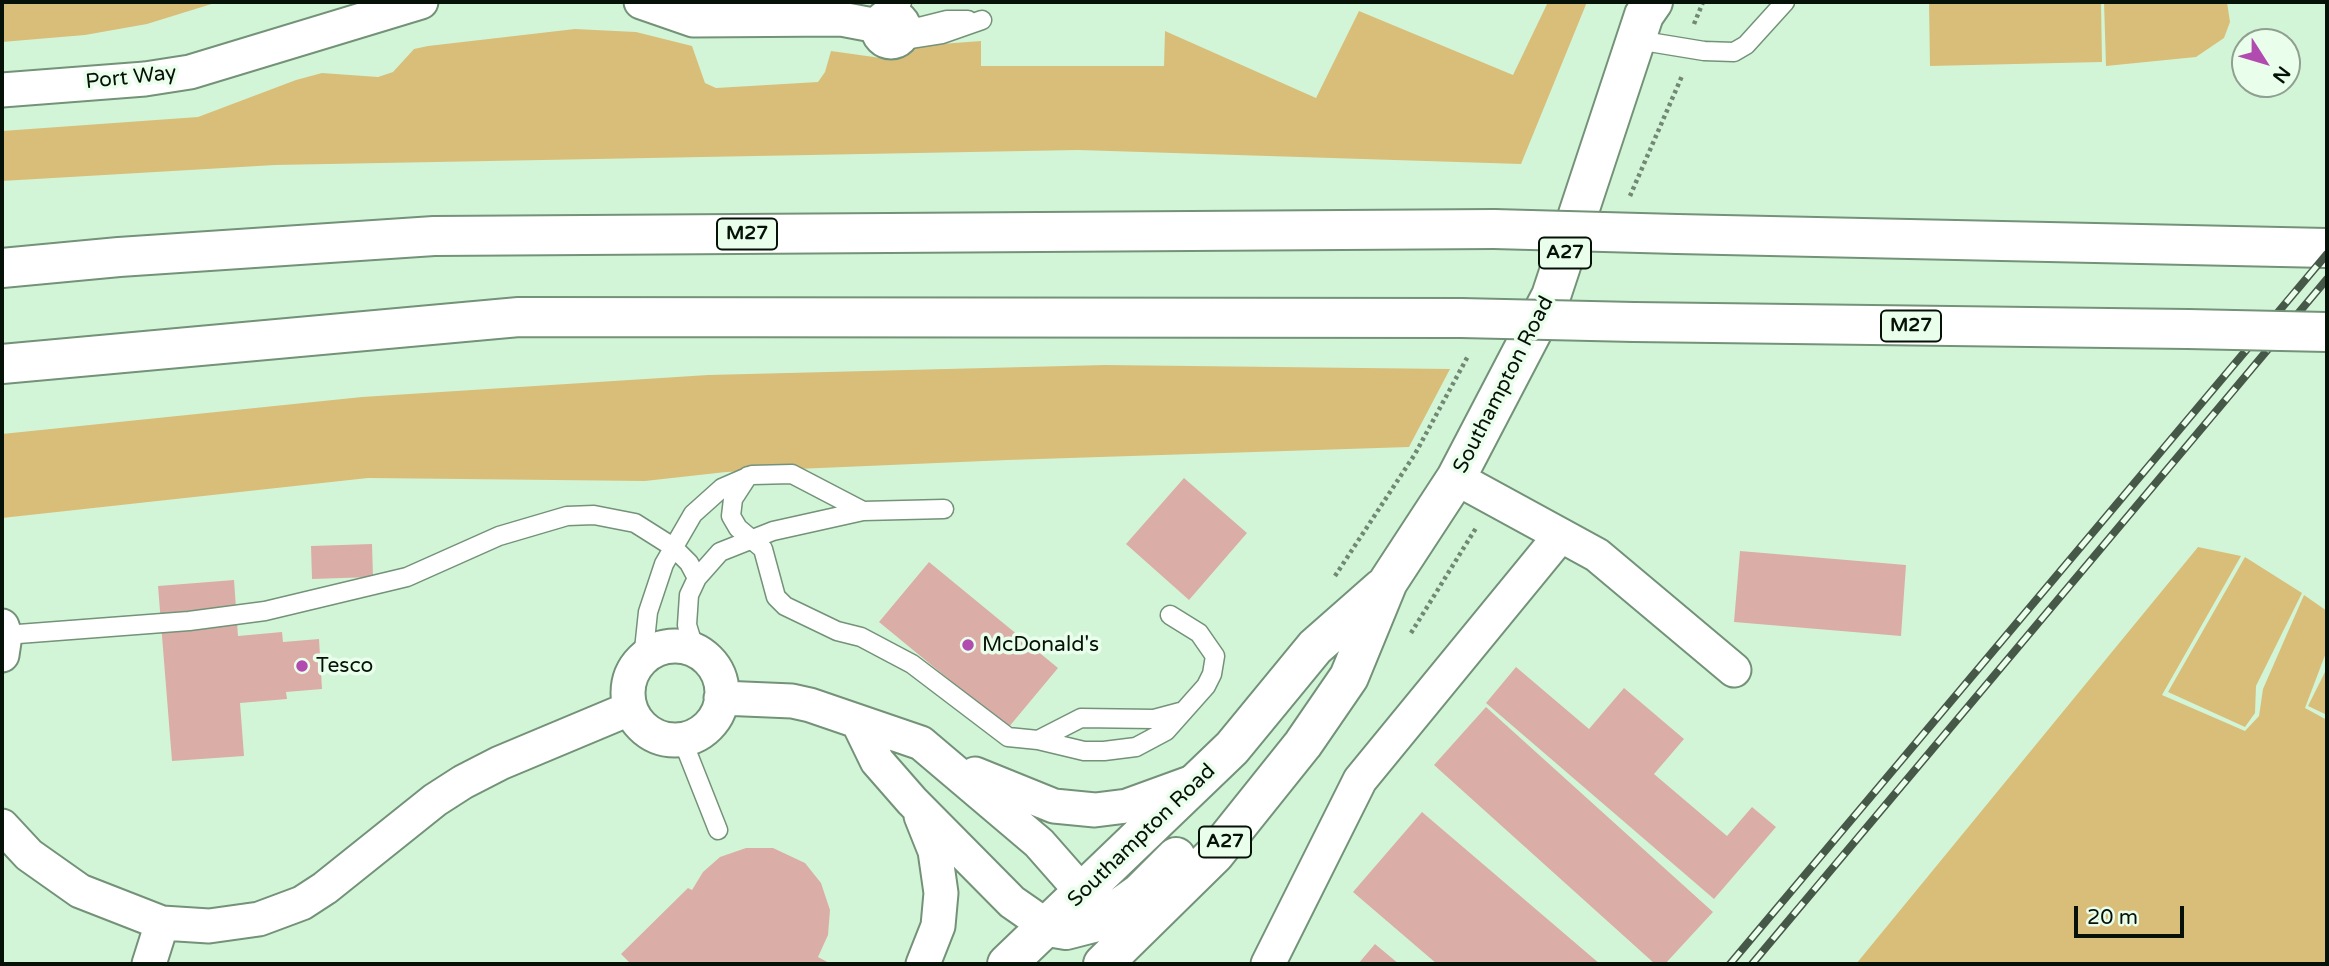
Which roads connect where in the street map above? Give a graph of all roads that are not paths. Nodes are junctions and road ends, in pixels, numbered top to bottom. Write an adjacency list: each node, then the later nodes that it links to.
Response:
1 (352, 2): 8 (street, Port Way)
2 (421, 2): 8 (street, Port Way)
3 (641, 2): 5 (street)
4 (1785, 2): 6 (lane)
5 (830, 11): 7 (street)
6 (1645, 15): 17 (main road, Southampton Road / A27)
7 (895, 22)
8 (258, 51): 9 (street, Port Way)
9 (2, 90)
10 (2327, 248): 11 (main road, M27, bridge)
11 (2, 268)
12 (2327, 332): 13 (main road, M27, bridge)
13 (310, 334): 14 (main road, M27); 15 (main road)
14 (2, 364)
15 (2, 387)
16 (748, 476): 19 (lane); 21 (lane); 22 (lane)
17 (1456, 478): 20 (street); 24 (main road, Southampton Road / A27)
18 (944, 509): 19 (lane)
19 (863, 511): 21 (lane)
20 (1560, 536): 29 (street); 50 (street)
21 (752, 538): 23 (lane); 36 (lane)
22 (673, 547): 23 (lane); 26 (lane); 28 (lane)
23 (697, 578): 27 (lane)
24 (1388, 582): 31 (main road, Southampton Road / A27); 38 (main road, Southampton Road / A27)
25 (1170, 615): 33 (lane)
26 (3, 639)
27 (695, 651): 28 (street); 30 (street)
28 (643, 659): 32 (street)
29 (1734, 670)
30 (721, 698): 34 (street); 35 (street)
31 (1329, 706): 42 (main road); 49 (main road, Southampton Road / A27)
32 (629, 709): 35 (street); 43 (street)
33 (1187, 710): 36 (lane); 36 (lane)
34 (859, 724): 37 (street); 39 (street)
35 (682, 739): 41 (lane)
36 (1038, 740)
37 (950, 765): 38 (street); 42 (street)
38 (1201, 778): 42 (main road, Southampton Road / A27)
39 (912, 801): 44 (street); 46 (street)
40 (2, 826): 43 (street)
41 (718, 830)
42 (1089, 908): 44 (main road, Southampton Road / A27); 48 (main road)
43 (162, 923): 45 (street)
44 (1048, 926): 47 (main road, Southampton Road / A27)
45 (149, 964)
46 (923, 964)
47 (1007, 964)
48 (1092, 964)
49 (1103, 964)
50 (1268, 964)

